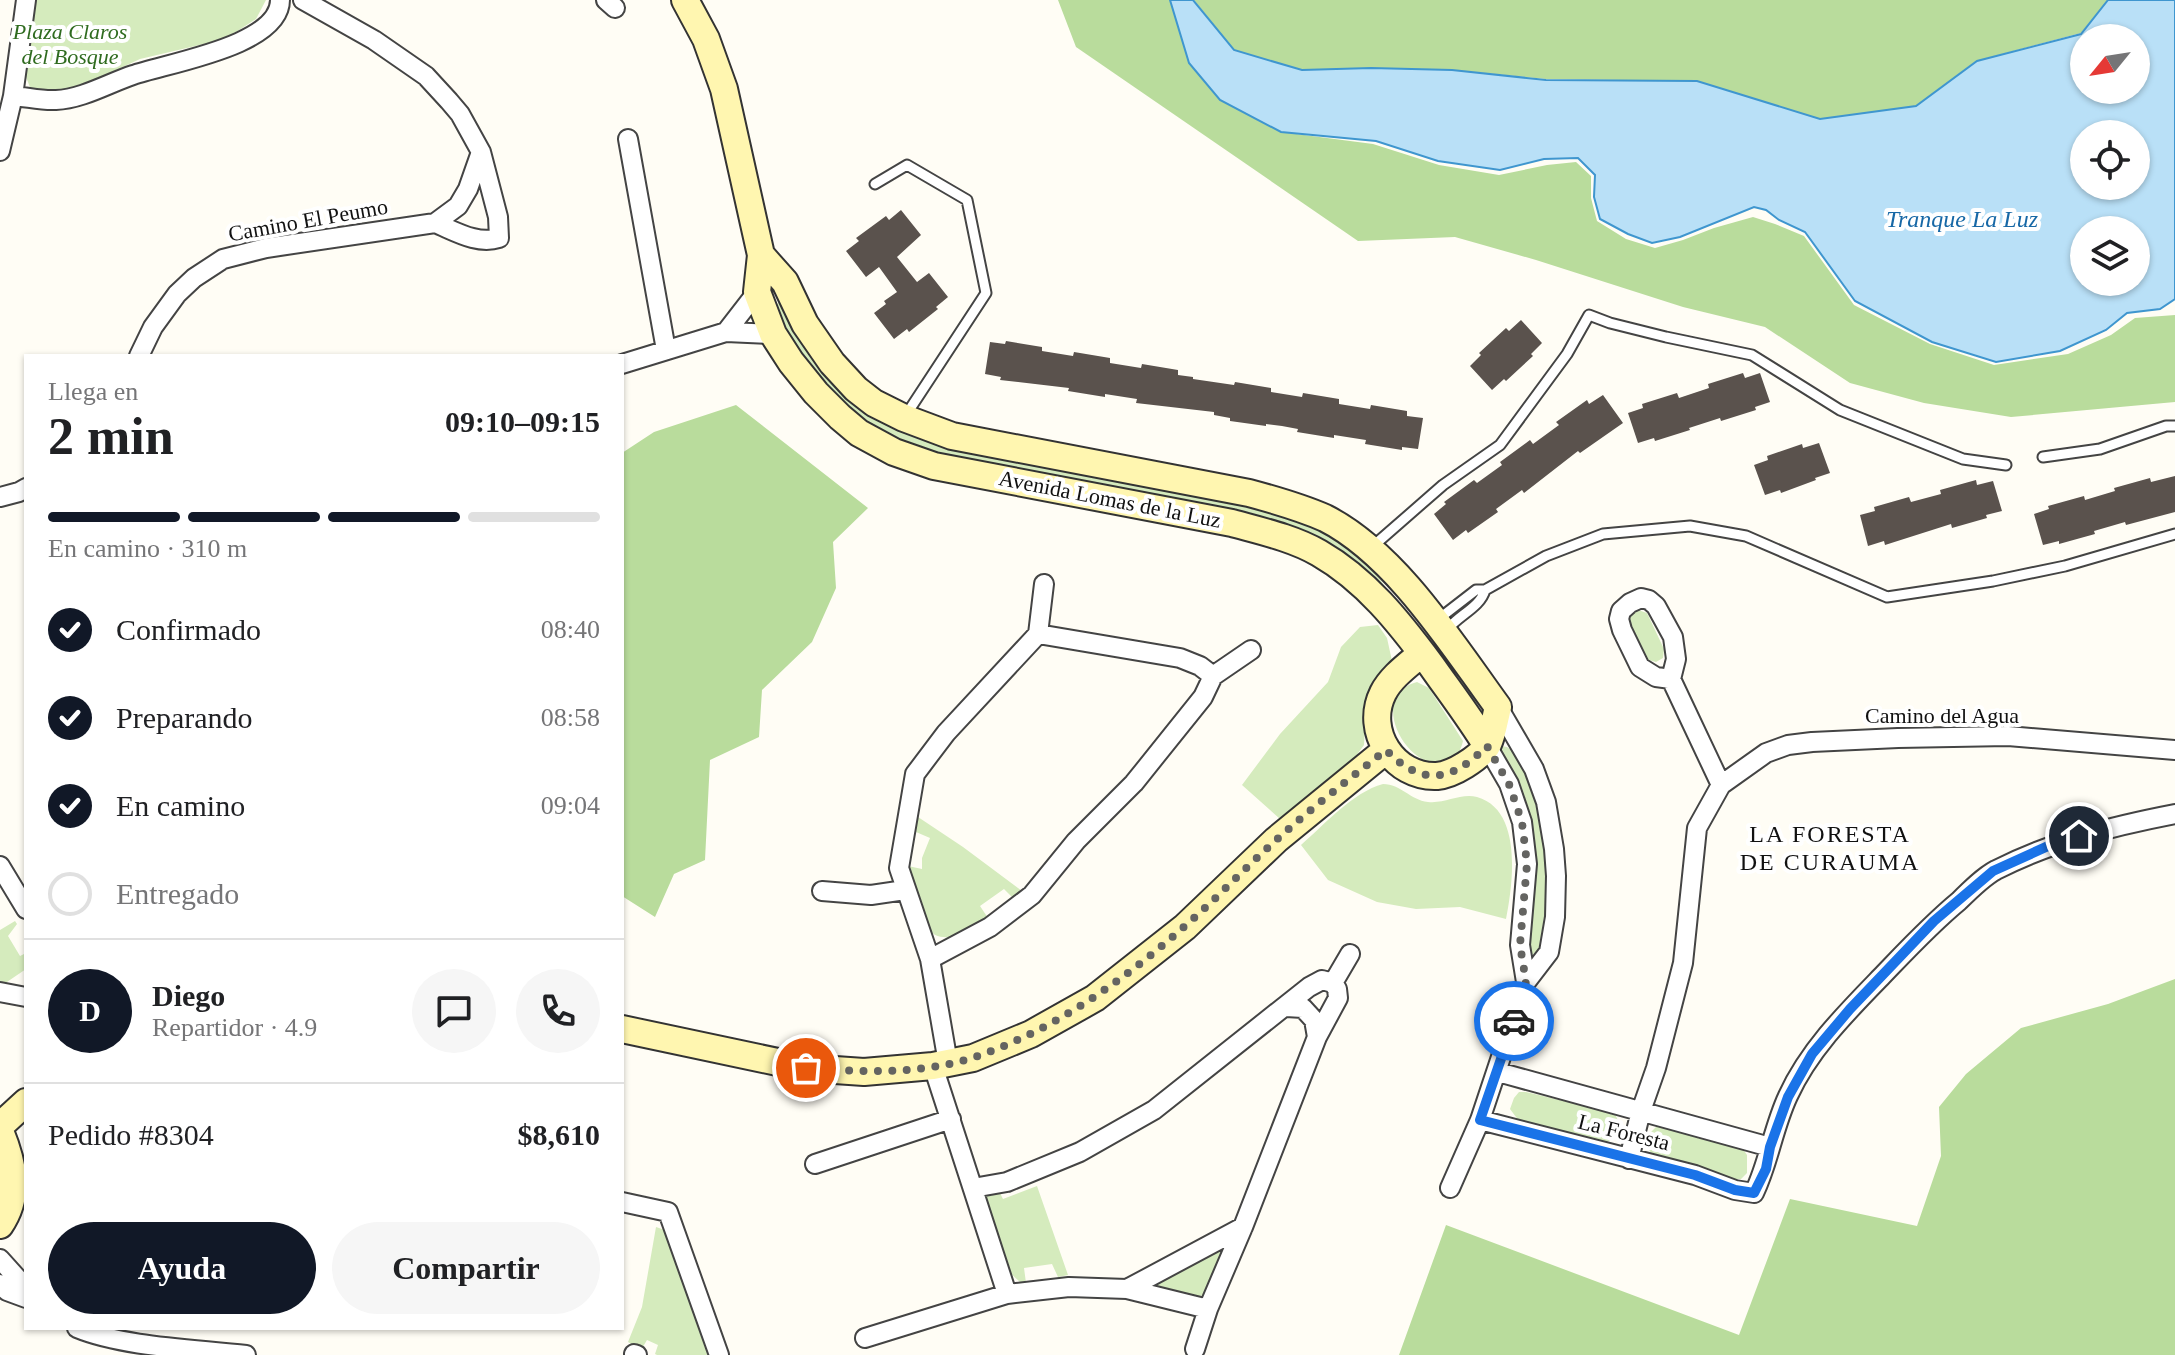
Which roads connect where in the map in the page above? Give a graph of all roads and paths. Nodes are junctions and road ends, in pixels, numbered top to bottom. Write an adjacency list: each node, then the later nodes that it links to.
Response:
1 (26, 0): 5 (street)
2 (280, 0): 5 (street)
3 (303, 0): 8 (street)
4 (685, 0): 11 (street, Avenida Lomas de la Luz)
5 (13, 96): 7 (street)
6 (628, 139): 15 (street)
7 (0, 151)
8 (481, 152): 10 (street); 10 (street)
9 (875, 184): 18 (lane)
10 (435, 223): 16 (street, Camino El Peumo)
11 (761, 255): 12 (street, Avenida Lomas de la Luz); 18 (street, Avenida Lomas de la Luz)
12 (757, 292): 13 (street); 14 (street, Avenida Lomas de la Luz)
13 (726, 332): 14 (street); 15 (street)
14 (773, 334): 31 (street, Avenida Lomas de la Luz)
15 (666, 350): 17 (street)
16 (140, 354)
17 (624, 363)
18 (904, 418): 25 (street, Avenida Lomas de la Luz)
19 (2175, 426): 20 (lane)
20 (2043, 457)
21 (2006, 465): 25 (lane)
22 (24, 489): 23 (street)
23 (0, 497)
24 (2175, 534): 27 (lane)
25 (1370, 549): 28 (street, Avenida Lomas de la Luz)
26 (1044, 584): 29 (street)
27 (1485, 590): 28 (lane); 28 (lane)
28 (1439, 626): 34 (street, Avenida Lomas de la Luz)
29 (1038, 634): 32 (street); 41 (street)
30 (1251, 650): 32 (street)
31 (1422, 653): 35 (street, Avenida Lomas de la Luz); 36 (street)
32 (1213, 676): 45 (street)
33 (1671, 679): 38 (street)
34 (1498, 707): 35 (street); 46 (street, Avenida Lomas de la Luz)
35 (1487, 746): 36 (street); 46 (street, Avenida Lomas de la Luz)
36 (1386, 750): 53 (street)
37 (2175, 750): 38 (street, Camino del Agua)
38 (1721, 785): 56 (street, Camino del Agua)
39 (2175, 814): 60 (street)
40 (0, 866): 43 (street)
41 (905, 890): 42 (street); 45 (street)
42 (822, 891)
43 (24, 906)
44 (1350, 954): 47 (street)
45 (930, 959): 53 (street)
46 (1526, 982): 54 (street, Avenida Lomas de la Luz)
47 (1333, 983): 50 (street); 52 (street)
48 (0, 992): 49 (street)
49 (24, 997)
50 (1286, 1007): 52 (street); 63 (street)
51 (624, 1029): 53 (street)
52 (1317, 1037): 67 (street)
53 (940, 1065): 57 (street)
54 (1498, 1072): 56 (street, La Foresta); 58 (street, Avenida Lomas de la Luz)
55 (24, 1104): 59 (street)
56 (1641, 1111): 60 (street, La Foresta); 61 (street, Camino del Agua)
57 (951, 1119): 62 (street); 63 (street)
58 (1480, 1120): 61 (street, La Foresta); 64 (street, Avenida Lomas de la Luz)
59 (0, 1128): 66 (street)
60 (1770, 1147): 61 (street, La Foresta)
61 (1629, 1159)
62 (815, 1164)
63 (973, 1188): 72 (street)
64 (1450, 1188)
65 (624, 1202): 79 (street)
66 (0, 1225)
67 (1243, 1227): 70 (street); 74 (street)
68 (0, 1259): 71 (street)
69 (0, 1284): 73 (street)
70 (1127, 1289): 72 (street); 74 (street)
71 (24, 1292)
72 (1007, 1294): 76 (street)
73 (24, 1295)
74 (1208, 1309): 77 (street)
75 (81, 1330): 78 (street)
76 (865, 1338)
77 (1195, 1349)
78 (246, 1355)
79 (719, 1355)

